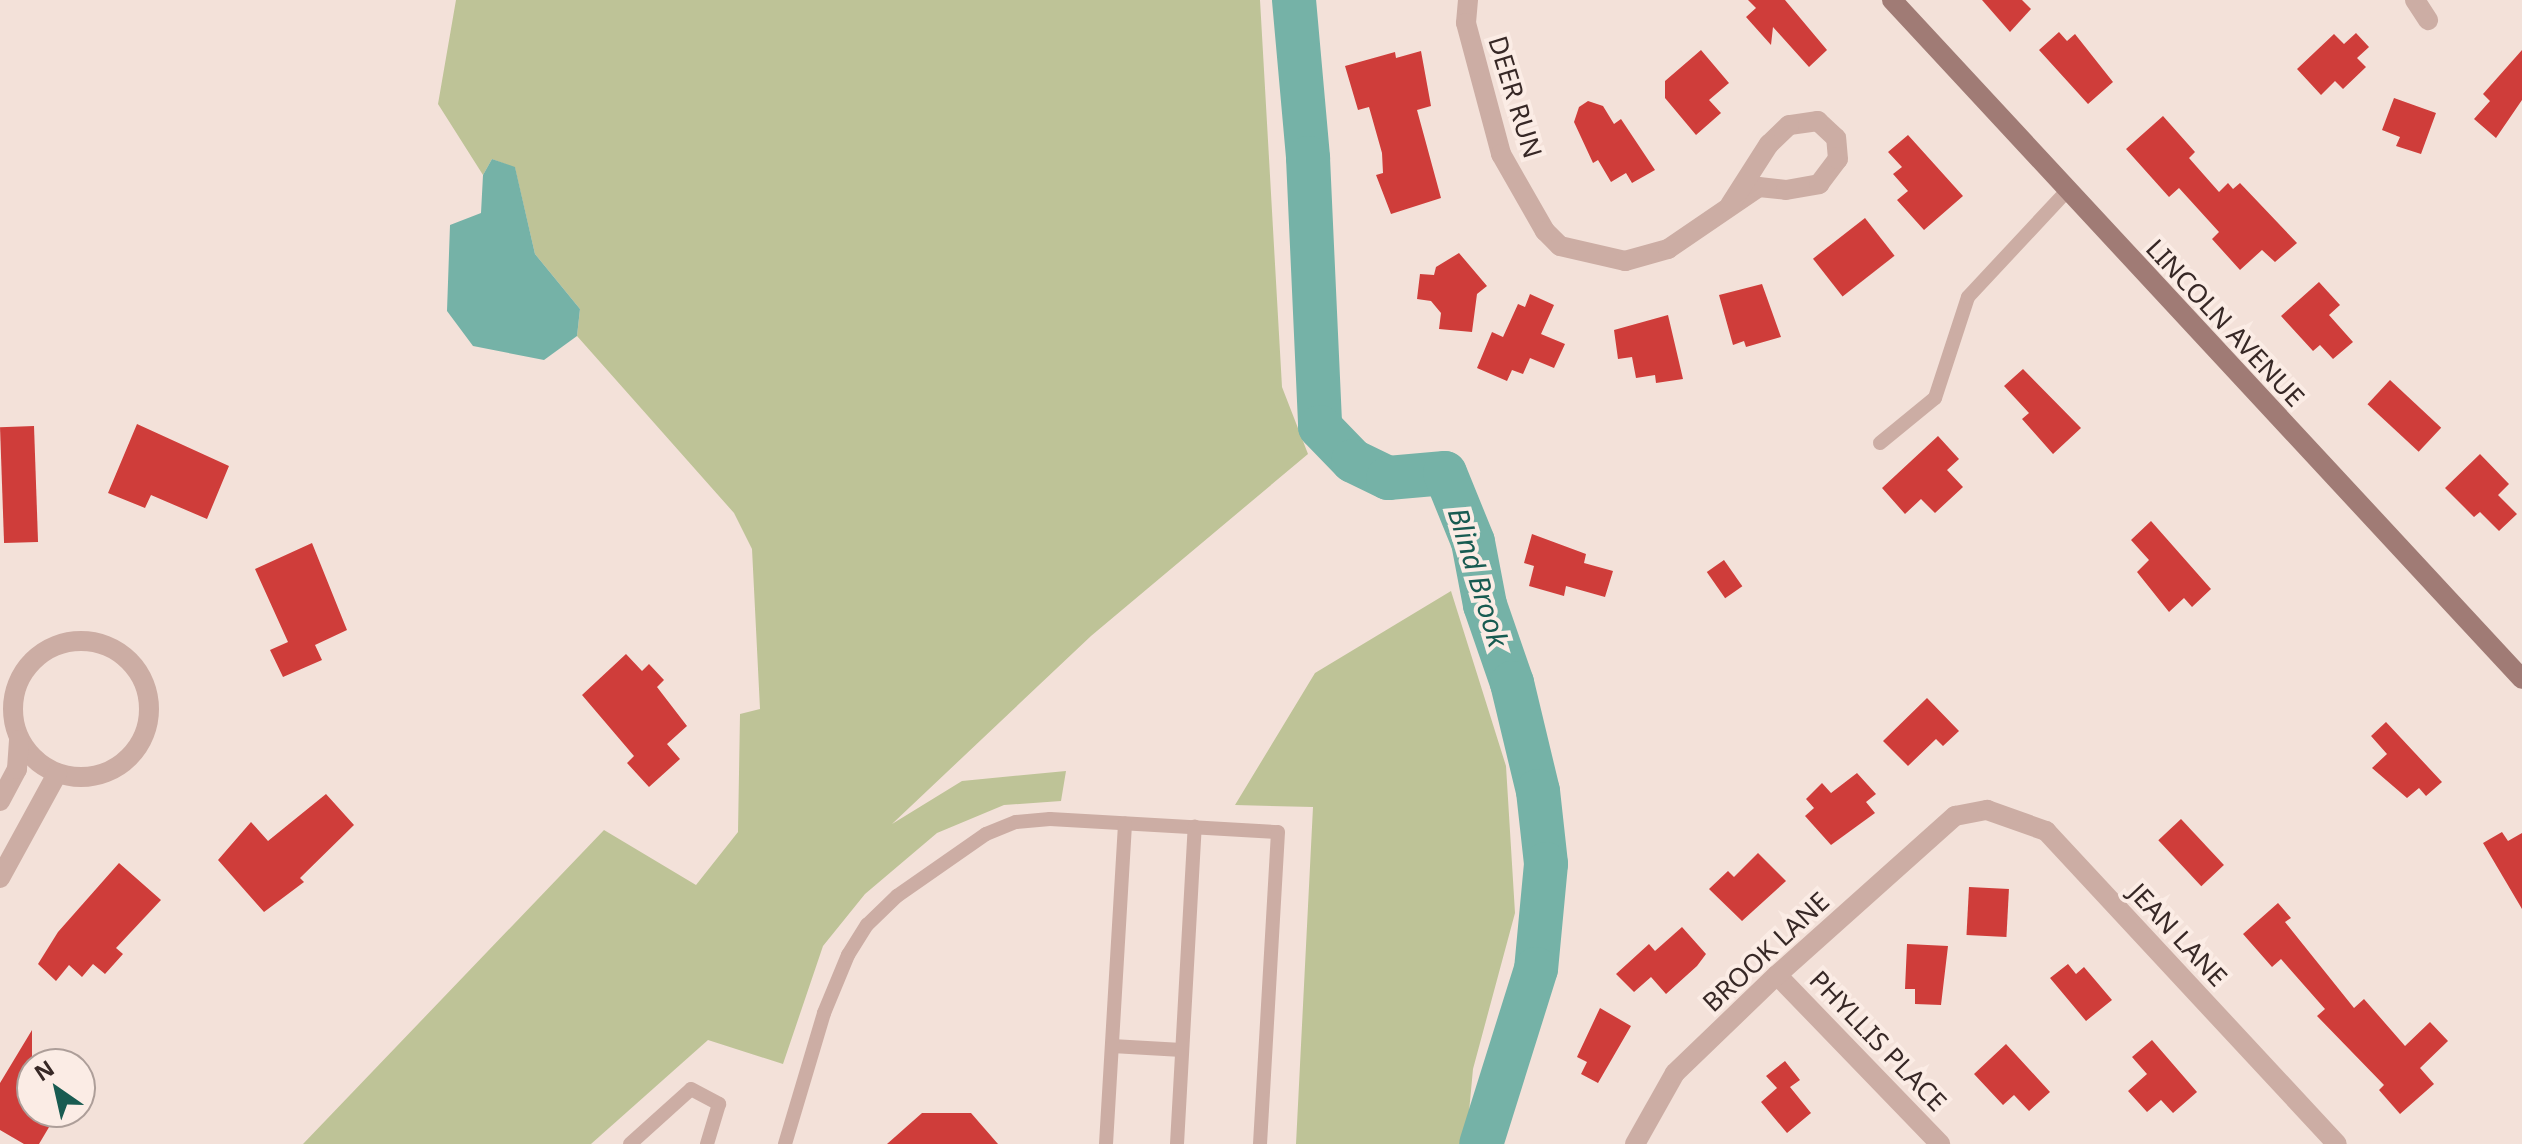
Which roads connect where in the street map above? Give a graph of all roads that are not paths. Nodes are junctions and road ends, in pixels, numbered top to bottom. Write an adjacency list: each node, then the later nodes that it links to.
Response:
1 (1468, 0): 6 (street, DEER RUN)
2 (1892, 0): 5 (street, LINCOLN AVENUE)
3 (2415, 0): 4 (street)
4 (2428, 20)
5 (2067, 191): 7 (lane); 8 (street, LINCOLN AVENUE)
6 (1730, 205): 6 (street, DEER RUN)
7 (1880, 443)
8 (2522, 679)
9 (19, 740): 10 (street); 10 (street); 11 (street)
10 (57, 774): 15 (street)
11 (0, 801)
12 (1955, 816): 16 (street, BROOK LANE); 27 (street, JEAN LANE)
13 (1125, 824): 14 (lane); 17 (lane); 21 (lane)
14 (1195, 827): 18 (lane); 24 (lane)
15 (0, 878)
16 (1777, 975): 25 (street, BROOK LANE); 26 (street, PHYLLIS PLACE)
17 (1112, 1046): 18 (lane); 22 (lane)
18 (1182, 1050): 23 (lane)
19 (630, 1144): 20 (lane)
20 (707, 1144)
21 (785, 1144)
22 (1106, 1144)
23 (1177, 1144)
24 (1260, 1144)
25 (1635, 1144)
26 (1940, 1144)
27 (2337, 1144)

